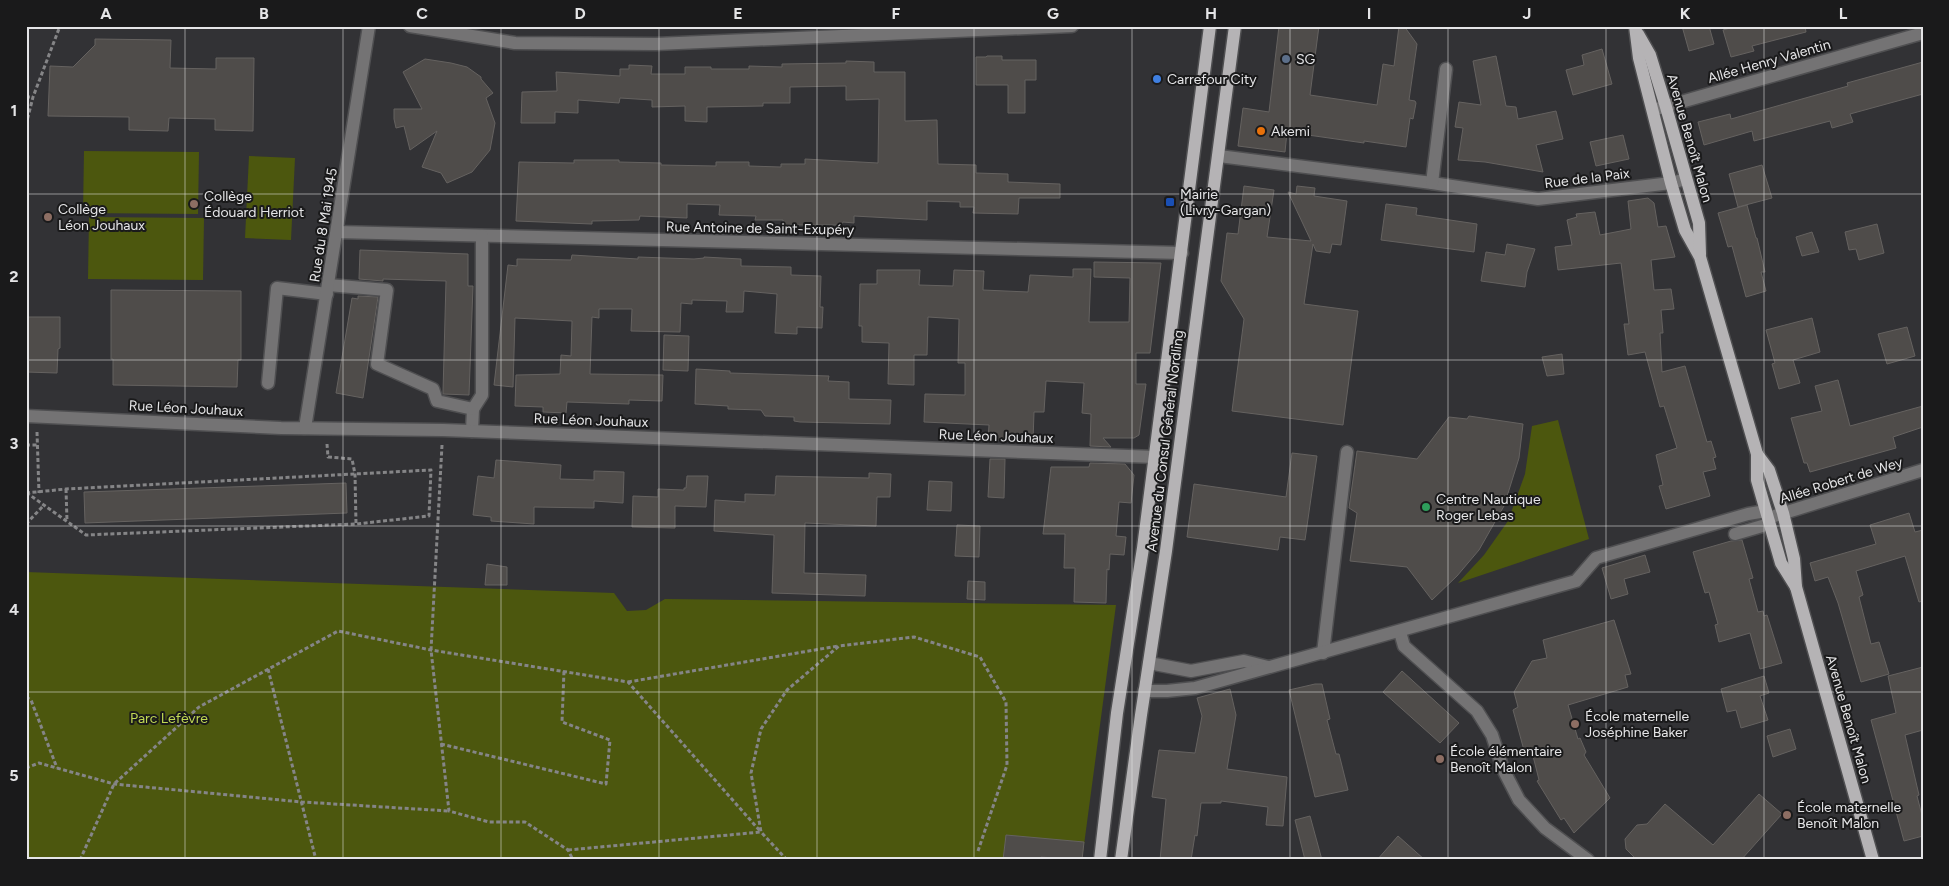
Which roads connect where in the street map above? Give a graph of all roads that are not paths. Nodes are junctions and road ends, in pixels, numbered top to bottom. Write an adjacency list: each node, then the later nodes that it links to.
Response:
1 (369, 26): 15 (street, Rue du 8 Mai 1945)
2 (410, 26): 3 (street)
3 (1072, 26)
4 (1210, 26): 17 (main road, Avenue du Consul Général Nordling)
5 (1235, 26): 11 (main road, Avenue du Consul Général Nordling)
6 (1636, 29): 9 (main road, Avenue Benoît Malon); 10 (main road, Avenue Benoît Malon)
7 (1923, 33): 9 (street, Allée Henry Valentin)
8 (1446, 69): 13 (street)
9 (1666, 107): 10 (street, Allée Henry Valentin); 12 (main road, Avenue Benoît Malon)
10 (1653, 110): 14 (main road, Avenue Benoît Malon)
11 (1219, 156): 13 (street, Rue de la Paix); 35 (main road, Avenue du Consul Général Nordling)
12 (1686, 179): 14 (street, Rue de la Paix); 18 (main road, Avenue Benoît Malon)
13 (1432, 183): 14 (street, Rue de la Paix)
14 (1671, 183): 18 (main road, Avenue Benoît Malon)
15 (337, 232): 16 (street, Rue Antoine de Saint-Exupéry); 19 (street, Rue du 8 Mai 1945)
16 (482, 236): 17 (street, Rue Antoine de Saint-Exupéry); 21 (street)
17 (1182, 253): 27 (main road, Avenue du Consul Général Nordling)
18 (1700, 257): 26 (main road, Avenue Benoît Malon)
19 (327, 290): 20 (street); 21 (street); 23 (street, Rue du 8 Mai 1945)
20 (268, 383)
21 (473, 410): 24 (street)
22 (26, 416): 23 (street, Rue Léon Jouhaux)
23 (305, 428): 24 (street, Rue Léon Jouhaux)
24 (472, 431): 27 (street, Rue Léon Jouhaux)
25 (1347, 452): 34 (street)
26 (1757, 454): 29 (main road, Avenue Benoît Malon); 30 (main road, Avenue Benoît Malon)
27 (1155, 457): 38 (main road, Avenue du Consul Général Nordling)
28 (1923, 470): 29 (street, Allée Robert de Wey)
29 (1783, 513): 30 (street, Allée Robert de Wey); 32 (main road, Avenue Benoît Malon)
30 (1768, 518): 31 (street); 32 (main road, Avenue Benoît Malon); 33 (street)
31 (1735, 534)
32 (1796, 587): 41 (main road, Avenue Benoît Malon)
33 (1400, 632): 34 (street); 40 (street)
34 (1323, 653): 36 (street)
35 (1149, 663): 36 (street); 37 (main road, Avenue du Consul Général Nordling)
36 (1268, 667): 37 (street)
37 (1144, 691): 39 (main road, Avenue du Consul Général Nordling)
38 (1100, 860)
39 (1121, 860)
40 (1588, 860)
41 (1873, 860)

